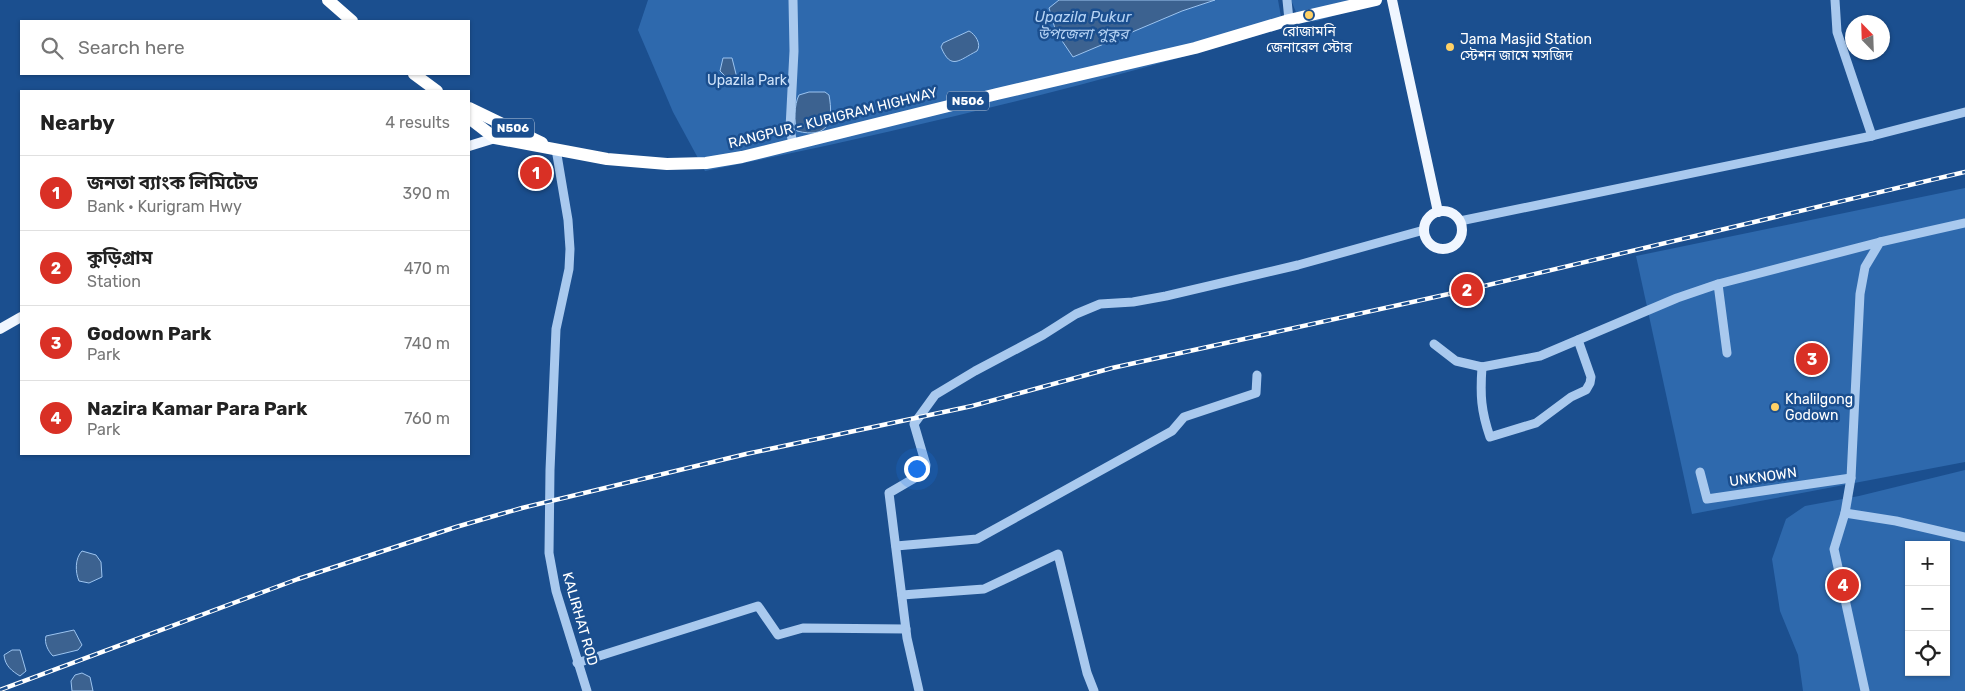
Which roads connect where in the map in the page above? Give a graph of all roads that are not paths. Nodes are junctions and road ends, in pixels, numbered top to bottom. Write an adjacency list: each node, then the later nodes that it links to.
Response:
1 (328, 0): 7 (highway)
2 (793, 0): 21 (street)
3 (1287, 0): 8 (street)
4 (1376, 0): 8 (highway, RANGPUR - KURIGRAM HIGHWAY / N506)
5 (1392, 0): 23 (main road)
6 (1835, 0): 17 (street)
7 (351, 20)
8 (1289, 20): 21 (highway, RANGPUR - KURIGRAM HIGHWAY / N506)
9 (415, 75): 10 (highway)
10 (436, 90)
11 (470, 108): 13 (highway, N506)
12 (1965, 112): 17 (street)
13 (491, 117): 15 (highway, N506); 16 (main road)
14 (470, 119): 16 (highway, N506)
15 (508, 126): 18 (main road); 22 (highway, N506)
16 (481, 129): 18 (highway, N506); 19 (main road)
17 (1872, 136): 24 (street)
18 (495, 138): 20 (main road); 22 (highway, N506)
19 (470, 144)
20 (470, 145)
21 (793, 145): 22 (highway, RANGPUR - KURIGRAM HIGHWAY / N506)
22 (556, 149): 43 (street, KALIRHAT ROD)
23 (1438, 212): 24 (main road); 26 (main road)
24 (1460, 221): 26 (main road)
25 (1965, 223): 27 (street)
26 (1424, 230): 40 (street)
27 (1880, 242): 28 (street); 37 (street)
28 (1718, 284): 31 (street); 33 (street)
29 (20, 318): 30 (main road)
30 (0, 329)
31 (1578, 340): 34 (street); 34 (street)
32 (1434, 344): 34 (street)
33 (1727, 353)
34 (1482, 367)
35 (1257, 375): 40 (street)
36 (1700, 472): 37 (street, UNKNOWN)
37 (1851, 478): 38 (street)
38 (1845, 514): 39 (street); 47 (street)
39 (1965, 537)
40 (896, 546): 41 (street)
41 (902, 596): 42 (street); 46 (street)
42 (906, 629): 43 (street); 45 (street)
43 (577, 663): 44 (street, KALIRHAT ROD)
44 (587, 691)
45 (918, 691)
46 (1094, 691)
47 (1865, 691)

